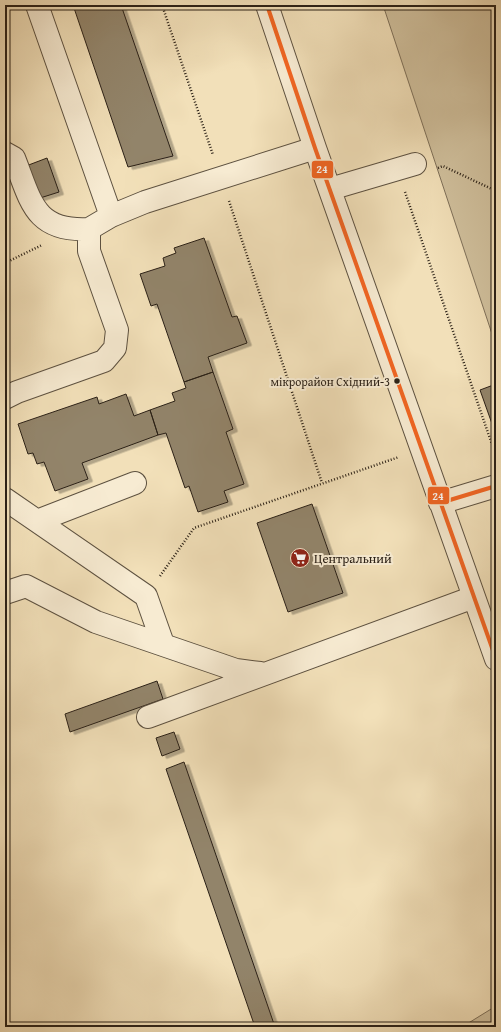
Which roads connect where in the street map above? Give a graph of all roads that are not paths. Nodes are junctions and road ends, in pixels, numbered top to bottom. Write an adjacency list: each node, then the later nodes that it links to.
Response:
1 (37, 5): 7 (street)
2 (267, 5): 3 (street)
3 (315, 148): 6 (street); 7 (street)
4 (5, 153): 8 (street)
5 (406, 167): 6 (street)
6 (330, 189): 13 (street)
7 (111, 216): 8 (street)
8 (80, 230): 9 (street)
9 (5, 398)
10 (135, 483): 14 (street)
11 (496, 486): 13 (street)
12 (5, 499): 14 (street)
13 (440, 503): 16 (street)
14 (36, 521): 17 (street)
15 (5, 593): 17 (street)
16 (474, 597): 18 (street); 19 (street)
17 (163, 644): 19 (street)
18 (496, 659)
19 (264, 673): 20 (street)
20 (148, 717)

